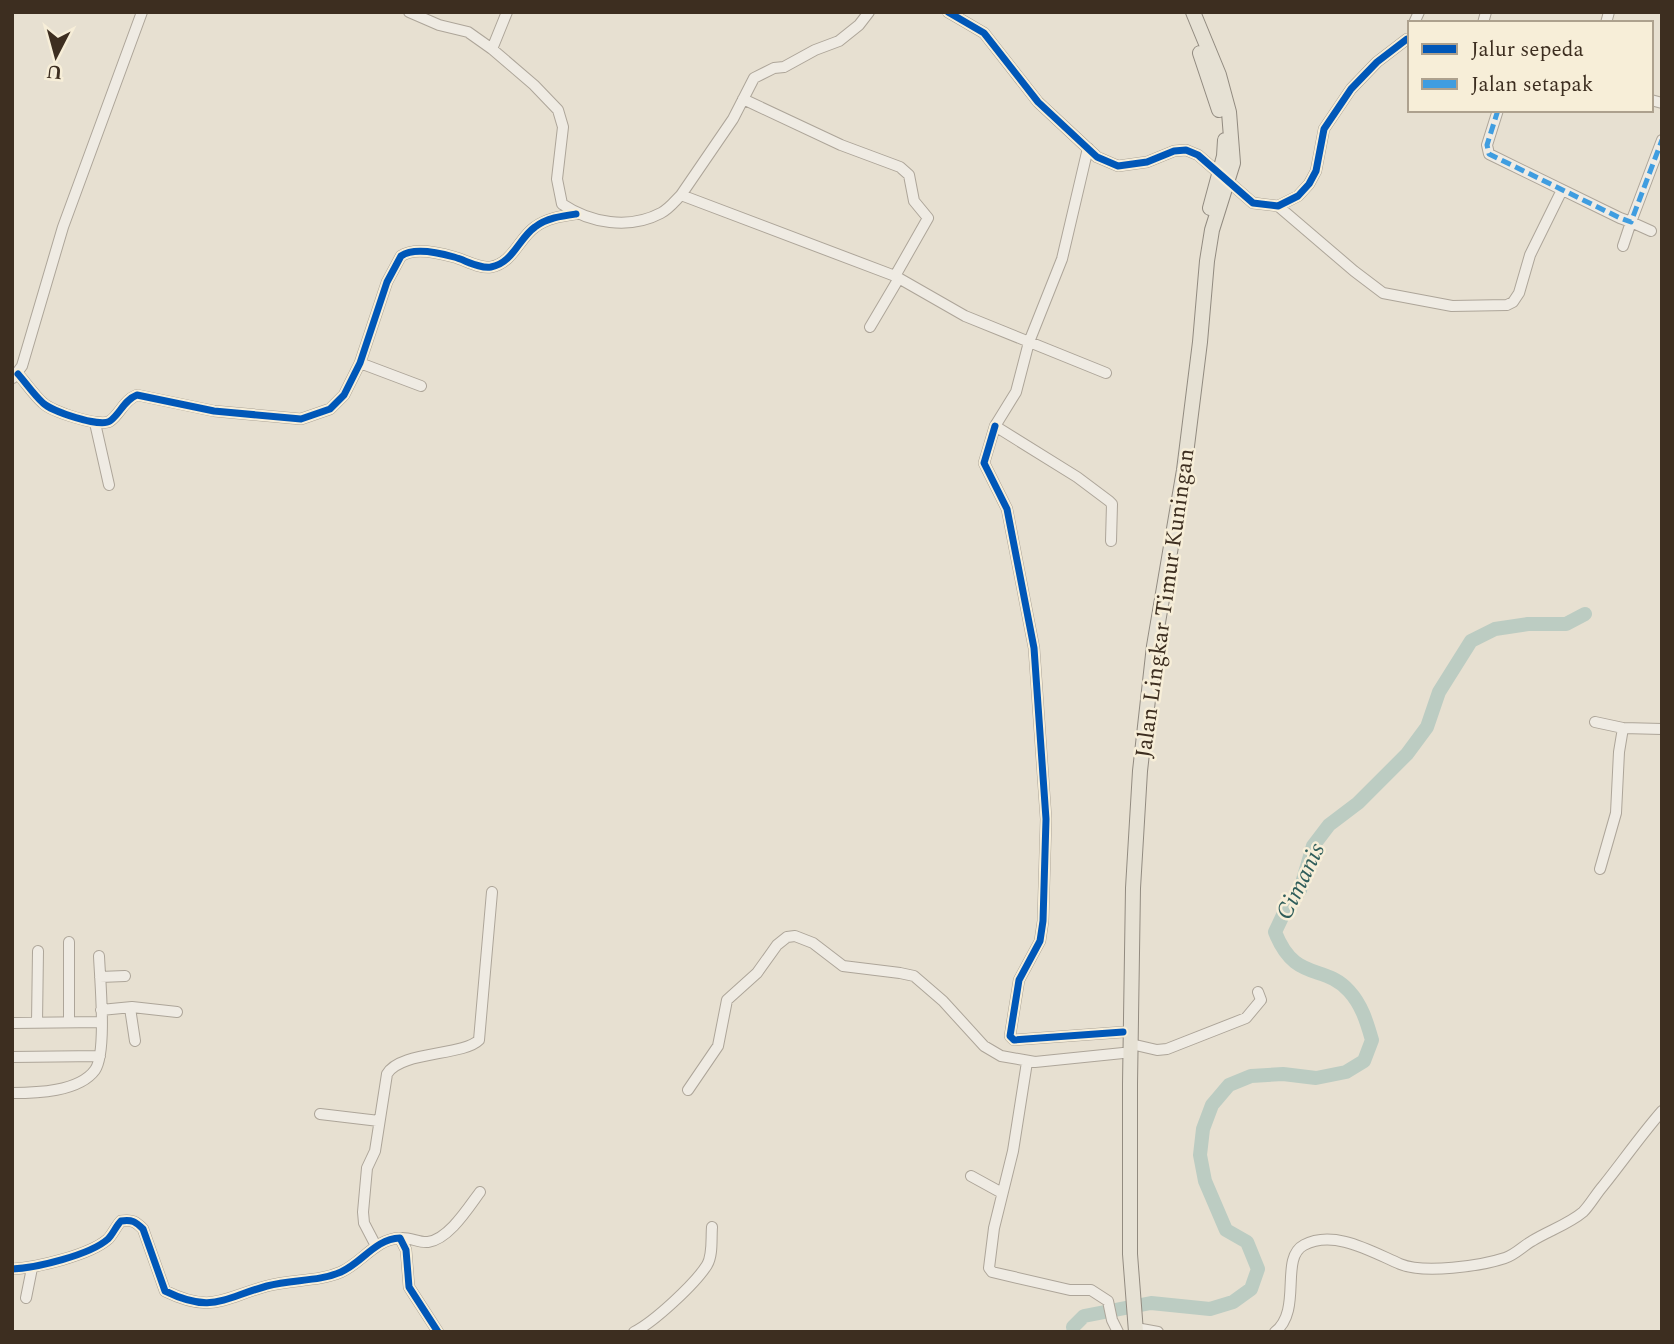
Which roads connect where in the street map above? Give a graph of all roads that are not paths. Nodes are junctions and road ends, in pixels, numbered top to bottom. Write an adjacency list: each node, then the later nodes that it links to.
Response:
1 (142, 12): 27 (street)
2 (409, 12): 9 (street)
3 (507, 12): 9 (street)
4 (869, 12): 10 (street)
5 (948, 12): 13 (street)
6 (1184, 12): 14 (main road, Jalan Lingkar Timur Kuningan)
7 (1193, 12): 14 (main road, Jalan Lingkar Timur Kuningan)
8 (1408, 38): 17 (street)
9 (492, 49): 18 (street)
10 (743, 99): 16 (street); 22 (street)
11 (1497, 112): 15 (street)
12 (1662, 140): 19 (street)
13 (1087, 148): 14 (street); 24 (street)
14 (1224, 178): 17 (street); 52 (main road, Jalan Lingkar Timur Kuningan)
15 (1562, 190): 17 (street); 19 (street)
16 (681, 195): 18 (street); 22 (street)
17 (1278, 206)
18 (576, 214): 25 (street)
19 (1631, 222): 20 (street); 21 (street)
20 (1651, 231)
21 (1622, 246)
22 (897, 277): 23 (street); 24 (street)
23 (870, 327)
24 (1029, 342): 26 (street); 30 (street)
25 (359, 363): 28 (street); 29 (street)
26 (1106, 373)
27 (15, 376): 29 (street)
28 (421, 386)
29 (94, 423): 31 (street)
30 (995, 426): 32 (street); 52 (street)
31 (109, 485)
32 (1111, 541)
33 (1595, 722): 34 (street)
34 (1623, 727): 35 (street); 36 (street)
35 (1662, 729)
36 (1600, 869)
37 (492, 892): 60 (street)
38 (69, 942): 47 (street)
39 (37, 951): 50 (street)
40 (99, 956): 42 (street)
41 (125, 976): 42 (street)
42 (100, 977): 45 (street)
43 (1258, 992): 52 (street)
44 (130, 1008): 45 (street); 46 (street); 51 (street)
45 (101, 1010): 48 (street)
46 (177, 1012)
47 (69, 1022): 48 (street); 50 (street)
48 (101, 1022): 54 (street)
49 (12, 1023): 50 (street)
50 (37, 1023)
51 (135, 1041)
52 (1126, 1043): 55 (street); 70 (main road, Jalan Lingkar Timur Kuningan)
53 (12, 1056): 54 (street)
54 (100, 1056): 57 (street)
55 (1027, 1062): 56 (street); 63 (street)
56 (688, 1090)
57 (12, 1093)
58 (1662, 1111): 74 (street)
59 (320, 1114): 60 (street)
60 (379, 1121): 66 (street)
61 (971, 1176): 63 (street)
62 (480, 1192): 65 (street)
63 (1002, 1193): 70 (street)
64 (712, 1227): 72 (street)
65 (400, 1238): 66 (street); 71 (street)
66 (376, 1246): 67 (street)
67 (32, 1268): 68 (street); 69 (street)
68 (12, 1269)
69 (26, 1298)
70 (1131, 1328): 73 (street)
71 (438, 1332)
72 (634, 1332)
73 (1158, 1332)
74 (1275, 1332)

